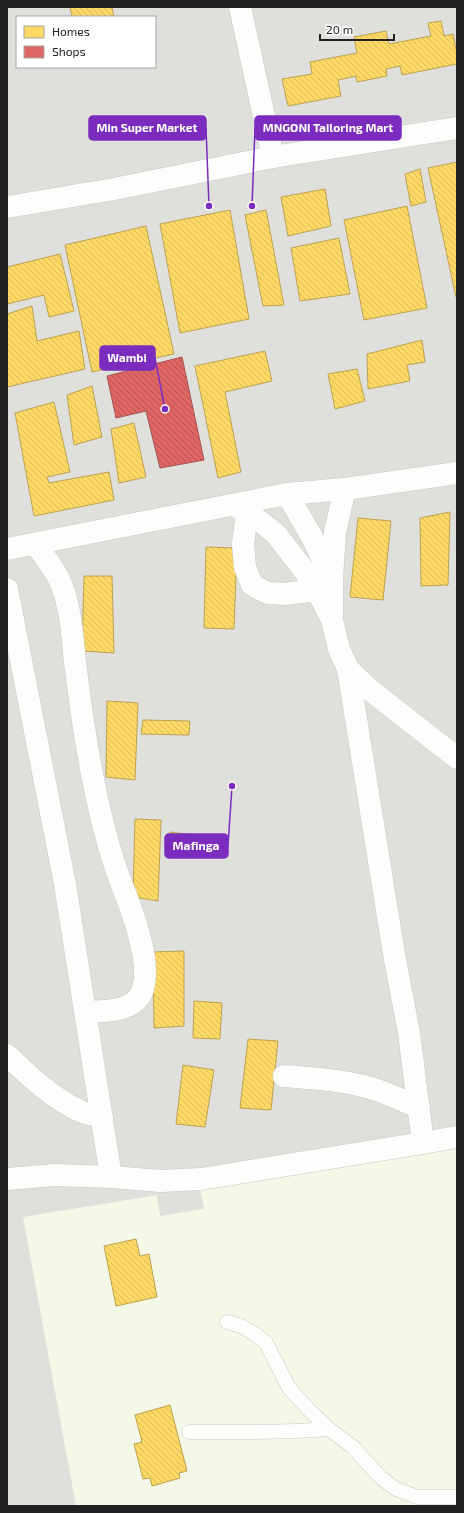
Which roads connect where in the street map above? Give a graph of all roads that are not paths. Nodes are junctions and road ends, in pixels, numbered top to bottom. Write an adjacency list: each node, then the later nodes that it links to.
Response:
1 (240, 7): 3 (street)
2 (457, 128): 3 (street)
3 (273, 157): 4 (street)
4 (7, 206)
5 (455, 476): 6 (street)
6 (345, 489): 7 (street); 11 (street)
7 (287, 494): 8 (street); 11 (street)
8 (240, 509): 9 (street); 11 (street); 11 (street)
9 (36, 544): 10 (street); 15 (street)
10 (7, 549)
11 (324, 584): 13 (street)
12 (7, 589): 15 (street)
13 (348, 669): 14 (street); 18 (street)
14 (457, 758)
15 (86, 1012): 19 (street)
16 (7, 1055): 19 (street)
17 (284, 1076): 18 (street)
18 (419, 1108): 21 (street)
19 (102, 1117): 22 (street)
20 (457, 1137): 21 (street)
21 (423, 1144): 22 (street)
22 (111, 1177): 23 (street)
23 (7, 1179)
24 (227, 1322): 25 (lane)
25 (329, 1429): 26 (lane); 27 (lane)
26 (189, 1432)
27 (457, 1497)

